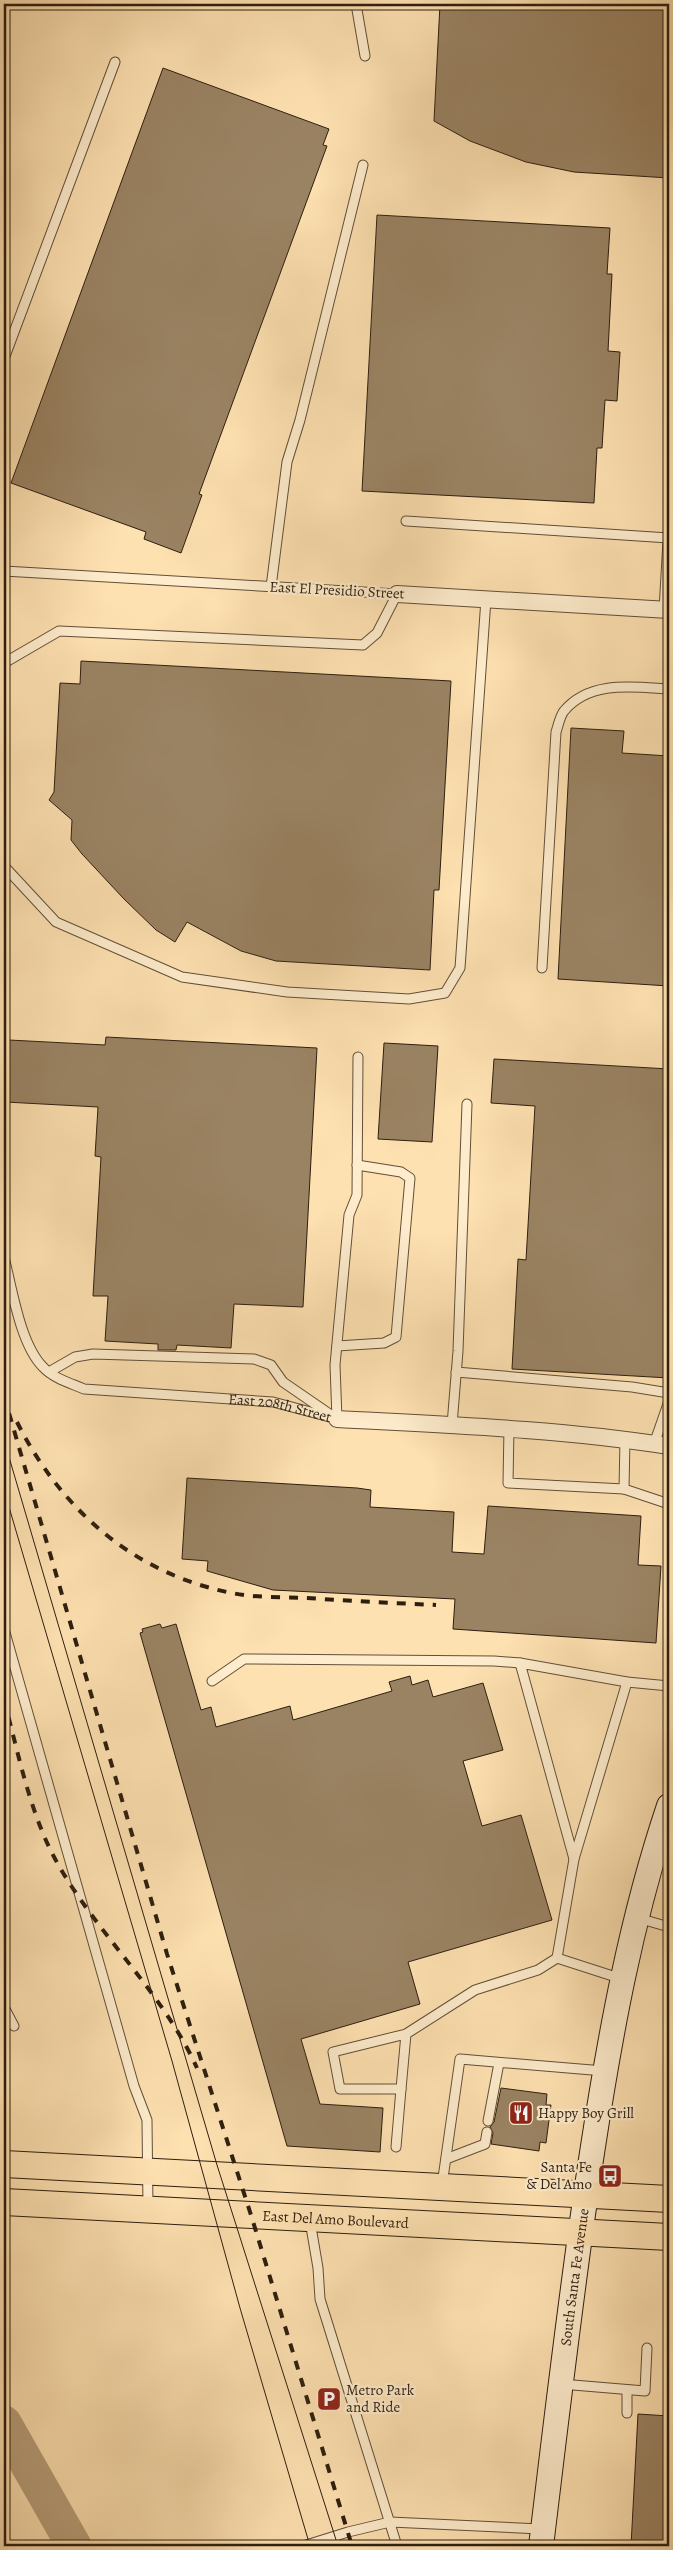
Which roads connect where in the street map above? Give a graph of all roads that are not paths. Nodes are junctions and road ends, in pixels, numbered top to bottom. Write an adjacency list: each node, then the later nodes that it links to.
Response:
1 (356, 4): 2 (lane)
2 (365, 56)
3 (115, 62): 5 (lane)
4 (363, 165): 10 (lane)
5 (4, 359)
6 (406, 521): 8 (lane)
7 (669, 523): 8 (lane)
8 (669, 538): 13 (lane)
9 (4, 571): 10 (lane, East El Presidio Street)
10 (271, 587): 11 (lane, East El Presidio Street)
11 (397, 594): 12 (street, East El Presidio Street); 14 (lane)
12 (486, 599): 13 (street, East El Presidio Street); 16 (lane)
13 (667, 610)
14 (4, 663)
15 (669, 688): 17 (lane)
16 (4, 866)
17 (542, 968)
18 (358, 1057): 20 (lane)
19 (467, 1104): 24 (lane)
20 (357, 1165): 22 (lane); 22 (lane)
21 (4, 1257): 23 (lane, East 208th Street)
22 (337, 1346): 27 (lane)
23 (49, 1372): 27 (lane, East 208th Street); 27 (lane)
24 (456, 1372): 25 (lane); 28 (lane)
25 (669, 1394)
26 (669, 1401): 31 (lane)
27 (337, 1419): 28 (street, East 208th Street)
28 (452, 1425): 29 (street, East 208th Street)
29 (509, 1428): 30 (street, East 208th Street); 32 (lane)
30 (625, 1439): 31 (street, East 208th Street); 32 (lane)
31 (662, 1445)
32 (624, 1489): 33 (lane)
33 (669, 1504)
34 (4, 1628): 56 (lane)
35 (520, 1663): 36 (lane); 37 (lane); 40 (lane)
36 (212, 1681)
37 (627, 1682): 38 (lane); 40 (lane)
38 (669, 1686)
39 (669, 1806): 41 (main road, South Santa Fe Avenue)
40 (574, 1859): 43 (lane)
41 (636, 1918): 42 (lane); 44 (main road, South Santa Fe Avenue)
42 (669, 1927)
43 (556, 1958): 44 (lane); 47 (lane)
44 (622, 1979): 49 (main road, South Santa Fe Avenue)
45 (4, 2007): 46 (lane)
46 (14, 2026)
47 (406, 2034): 50 (lane); 50 (lane)
48 (499, 2063): 49 (lane); 51 (lane); 54 (lane)
49 (605, 2071): 58 (main road, South Santa Fe Avenue)
50 (401, 2089): 53 (lane)
51 (488, 2121)
52 (487, 2132): 54 (lane)
53 (396, 2147)
54 (446, 2159): 57 (lane)
55 (4, 2164): 56 (main road)
56 (149, 2172): 57 (main road); 61 (lane)
57 (442, 2187): 58 (main road)
58 (586, 2195): 59 (main road); 63 (main road, South Santa Fe Avenue)
59 (669, 2199)
60 (4, 2202): 61 (main road, East Del Amo Boulevard)
61 (148, 2210): 62 (main road, East Del Amo Boulevard)
62 (310, 2218): 63 (main road, East Del Amo Boulevard); 69 (lane)
63 (580, 2232): 64 (main road, East Del Amo Boulevard); 66 (main road, South Santa Fe Avenue)
64 (669, 2237)
65 (647, 2348): 67 (lane)
66 (560, 2384): 67 (lane); 70 (main road, South Santa Fe Avenue)
67 (627, 2391): 68 (lane)
68 (627, 2413)
69 (390, 2522): 70 (lane); 71 (lane); 72 (lane)
70 (542, 2538)
71 (303, 2546)
72 (397, 2546)

